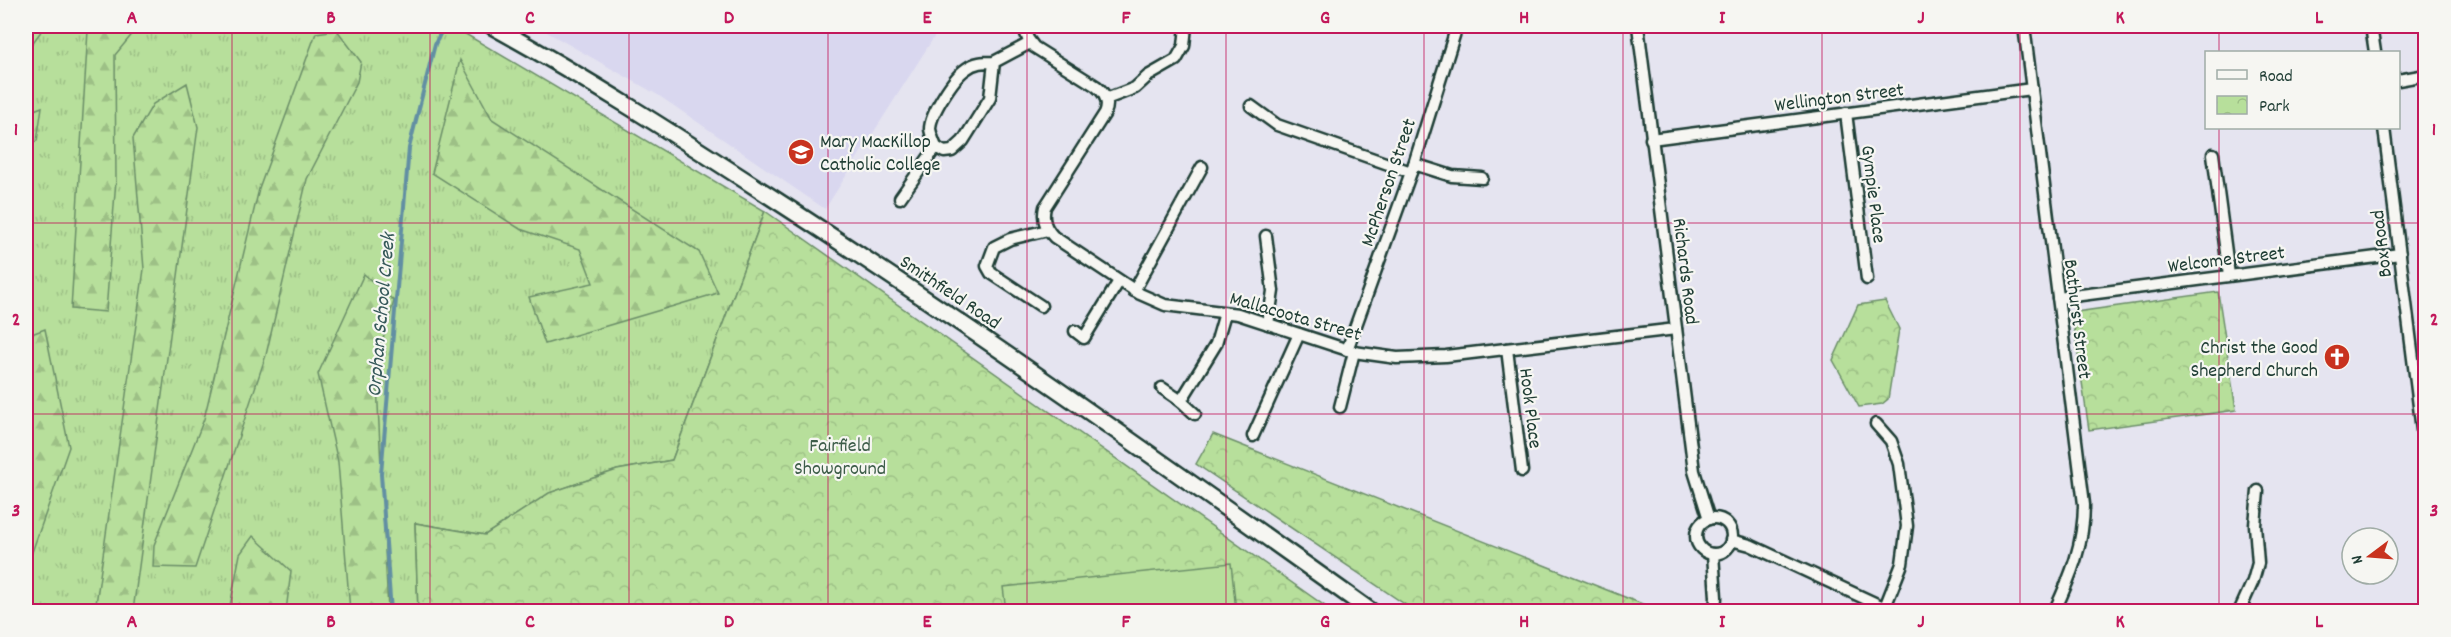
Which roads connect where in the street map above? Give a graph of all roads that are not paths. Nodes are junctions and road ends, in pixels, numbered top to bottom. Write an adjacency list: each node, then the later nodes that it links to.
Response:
1 (492, 26): 54 (main road, Smithfield Road)
2 (1023, 26): 8 (street)
3 (1186, 26): 14 (street)
4 (1457, 26): 22 (street, McPherson Street)
5 (1638, 26): 18 (street, Richards Road)
6 (2024, 26): 13 (street, Bathurst Street)
7 (2371, 26): 9 (street)
8 (1030, 43): 10 (street); 14 (street)
9 (2375, 51)
10 (994, 62): 19 (street); 19 (street)
11 (2426, 75): 12 (street)
12 (2400, 80)
13 (2032, 89): 16 (street, Wellington Street); 32 (street, Bathurst Street)
14 (1106, 99): 25 (street)
15 (1251, 106): 22 (street)
16 (1846, 113): 18 (street, Wellington Street); 29 (street, Gympie Place)
17 (2384, 129): 27 (street, Box Road)
18 (1651, 139): 36 (street, Richards Road)
19 (936, 147): 24 (street)
20 (2213, 154): 28 (street)
21 (1202, 167): 31 (street)
22 (1412, 168): 23 (street); 40 (street, McPherson Street)
23 (1482, 178)
24 (900, 198)
25 (1048, 230): 30 (street, Mallacoota Street); 33 (street)
26 (1266, 236): 35 (street)
27 (2400, 254): 28 (street, Welcome Street); 47 (street, Box Road)
28 (2229, 275): 32 (street, Welcome Street)
29 (1867, 279)
30 (1119, 281): 31 (street, Mallacoota Street); 37 (street)
31 (1134, 291): 34 (street, Mallacoota Street)
32 (2058, 298): 56 (street, Bathurst Street)
33 (1041, 306)
34 (1226, 313): 35 (street, Mallacoota Street); 42 (street)
35 (1268, 324): 38 (street, Mallacoota Street)
36 (1676, 329): 39 (street, Mallacoota Street); 50 (street, Richards Road)
37 (1075, 331)
38 (1299, 334): 40 (street, Mallacoota Street); 46 (street)
39 (1507, 349): 40 (street, Mallacoota Street); 48 (street, Hook Place)
40 (1351, 351): 43 (street, McPherson Street)
41 (1162, 388): 42 (street)
42 (1181, 401): 44 (street)
43 (1340, 407)
44 (1195, 414)
45 (1876, 424): 53 (street)
46 (1253, 436)
47 (2426, 462)
48 (1522, 471)
49 (2258, 491): 57 (street)
50 (1709, 519): 51 (street); 52 (street)
51 (1731, 540): 52 (street); 53 (street)
52 (1713, 554): 55 (street)
53 (1889, 609)
54 (1372, 612)
55 (1715, 612)
56 (2054, 612)
57 (2239, 612)

